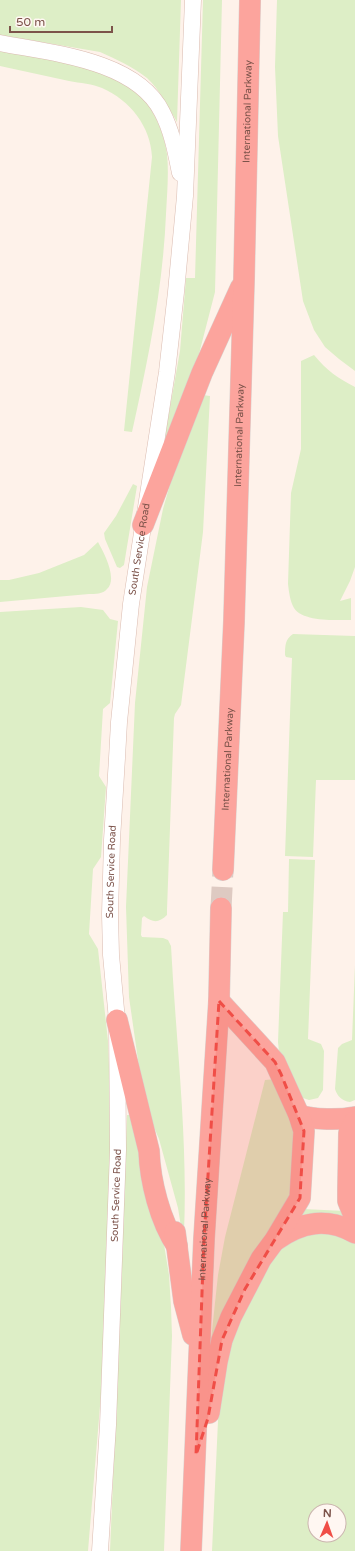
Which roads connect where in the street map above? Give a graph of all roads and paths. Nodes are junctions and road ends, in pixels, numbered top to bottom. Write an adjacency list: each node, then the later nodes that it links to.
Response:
1 (193, 0): 4 (main road)
2 (250, 0): 5 (highway, International Parkway)
3 (0, 44): 4 (main road)
4 (185, 196): 6 (main road, South Service Road)
5 (244, 279): 6 (highway); 7 (highway, International Parkway)
6 (144, 525): 10 (main road, South Service Road)
7 (223, 870)
8 (221, 908): 9 (highway, International Parkway)
9 (219, 1001): 11 (highway); 17 (highway, International Parkway)
10 (117, 1020): 17 (highway); 19 (main road, South Service Road)
11 (299, 1115): 12 (highway); 16 (highway)
12 (355, 1117)
13 (355, 1121): 14 (highway)
14 (355, 1218)
15 (355, 1233): 16 (highway)
16 (275, 1240): 18 (highway)
17 (199, 1360): 18 (highway, International Parkway)
18 (196, 1455): 20 (highway, International Parkway)
19 (100, 1551)
20 (191, 1551)

